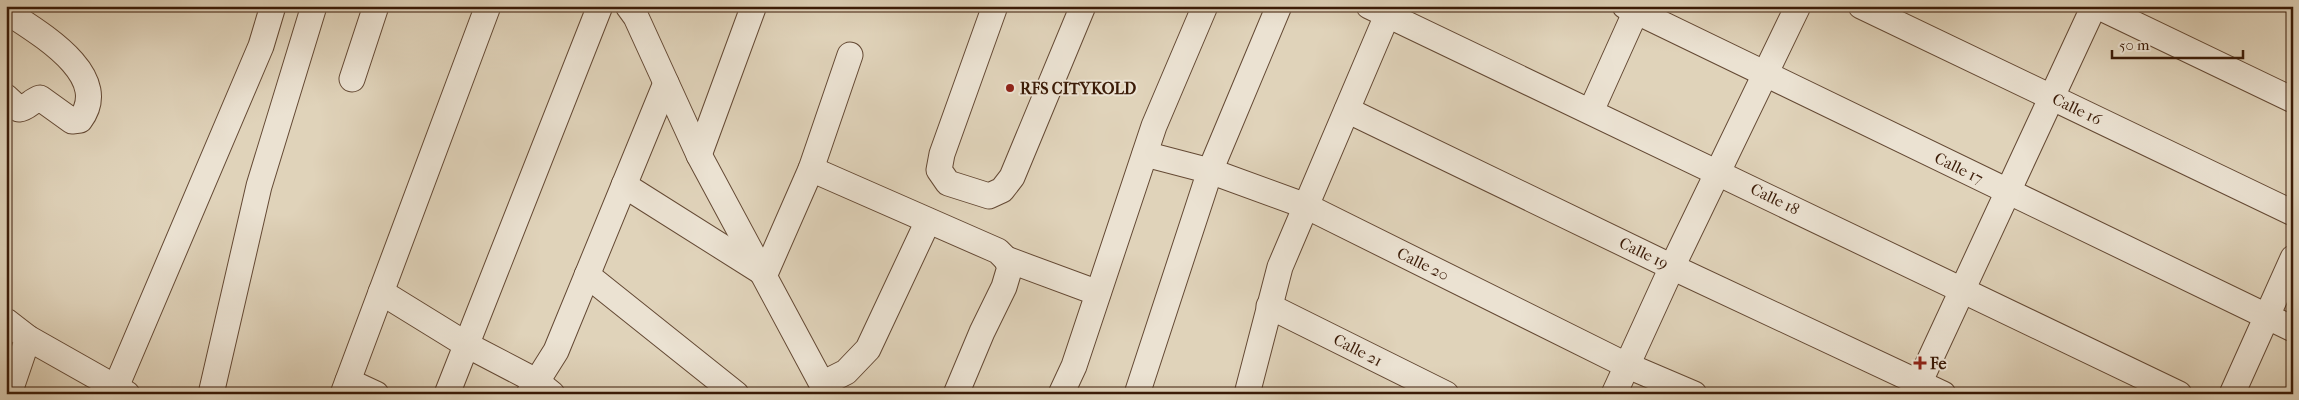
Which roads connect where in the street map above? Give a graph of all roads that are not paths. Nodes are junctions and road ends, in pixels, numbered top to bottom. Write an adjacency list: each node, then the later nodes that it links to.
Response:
1 (273, 6): 56 (street)
2 (314, 6): 58 (street)
3 (376, 6): 20 (street)
4 (488, 6): 43 (street)
5 (600, 6): 50 (street)
6 (628, 6): 21 (street)
7 (995, 6): 8 (street)
8 (1083, 6)
9 (1205, 6): 27 (street)
10 (1279, 6): 30 (street)
11 (1798, 6): 19 (street)
12 (1861, 6): 23 (street, Calle 16)
13 (2096, 6): 23 (street); 24 (street)
14 (753, 8): 28 (street)
15 (1383, 9): 25 (street); 26 (street, Calle 18)
16 (1630, 9): 19 (street, Calle 17); 26 (street)
17 (6, 11): 22 (street)
18 (850, 55): 29 (street)
19 (1766, 74): 31 (street); 33 (street, Calle 17)
20 (352, 79)
21 (666, 83): 28 (street); 32 (street)
22 (6, 97)
23 (2052, 97): 33 (street); 35 (street, Calle 16)
24 (2293, 100)
25 (1347, 110): 34 (street); 39 (street, Calle 19)
26 (1591, 111): 31 (street, Calle 18)
27 (1144, 154): 30 (street, Calle 20); 44 (street)
28 (699, 155): 40 (street)
29 (811, 169): 36 (street); 40 (street)
30 (1210, 171): 34 (street, Calle 20); 64 (street)
31 (1718, 172): 39 (street); 42 (street, Calle 18)
32 (624, 185): 40 (street); 41 (street)
33 (2008, 191): 42 (street); 46 (street, Calle 17)
34 (1306, 206): 45 (street); 51 (street, Calle 20)
35 (2293, 213)
36 (928, 221): 38 (street); 54 (street)
37 (2293, 258): 46 (street)
38 (1006, 259): 44 (street); 62 (street)
39 (1672, 267): 51 (street); 53 (street, Calle 19)
40 (764, 274): 54 (street)
41 (587, 276): 55 (street); 61 (street)
42 (1962, 290): 53 (street); 70 (street, Calle 18)
43 (381, 292): 50 (street); 52 (street)
44 (1098, 293): 63 (street)
45 (1270, 306): 65 (street); 66 (street, Calle 21)
46 (2267, 316): 48 (street, Calle 17); 71 (street)
47 (6, 321): 49 (street)
48 (2293, 329)
49 (28, 338): 56 (street); 57 (street)
50 (467, 345): 55 (street); 60 (street)
51 (1626, 365): 67 (street); 68 (street, Calle 20)
52 (345, 387): 59 (street)
53 (1917, 388): 69 (street, Calle 19)
54 (823, 389)
55 (539, 390)
56 (118, 391)
57 (9, 394)
58 (211, 394)
59 (376, 394)
60 (447, 394)
61 (736, 394)
62 (956, 394)
63 (1061, 394)
64 (1137, 394)
65 (1246, 394)
66 (1446, 394)
67 (1614, 394)
68 (1694, 394)
69 (1943, 394)
70 (2179, 394)
71 (2232, 394)

